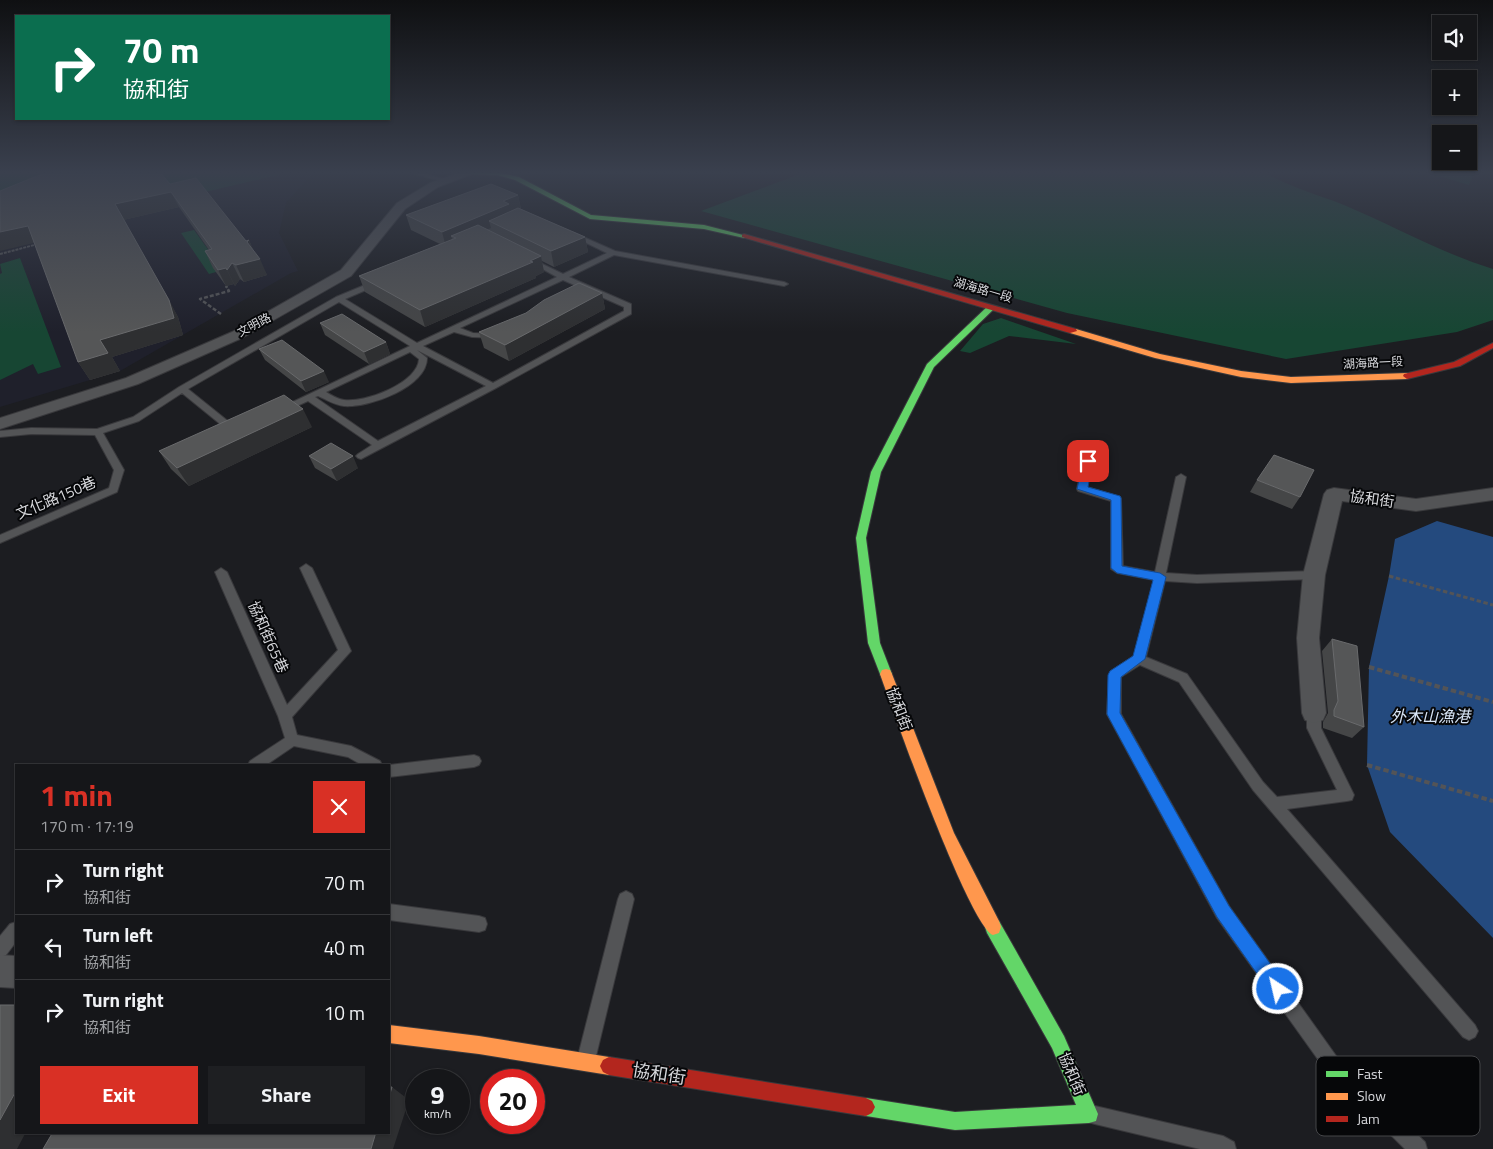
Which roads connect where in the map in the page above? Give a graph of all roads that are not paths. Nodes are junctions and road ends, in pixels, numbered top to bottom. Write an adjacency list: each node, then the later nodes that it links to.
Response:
1 (386, 225): 22 (street, 文明路)
2 (677, 225): 12 (street, 湖海路一段)
3 (564, 230): 4 (lane)
4 (613, 253): 6 (lane); 8 (lane)
5 (523, 256): 6 (lane)
6 (563, 277): 9 (lane); 17 (lane)
7 (383, 279): 11 (lane)
8 (784, 284)
9 (538, 289): 10 (lane); 13 (lane)
10 (546, 298)
11 (339, 299): 16 (lane); 18 (lane)
12 (992, 307): 15 (street, 湖海路一段); 56 (street, 協和街)
13 (454, 329): 14 (lane); 16 (lane)
14 (501, 336)
15 (1493, 346)
16 (415, 348): 17 (lane); 19 (lane); 19 (lane)
17 (493, 386): 26 (lane)
18 (182, 389): 23 (lane); 24 (lane)
19 (320, 393): 20 (lane)
20 (310, 398): 21 (lane); 26 (lane)
21 (275, 412)
22 (0, 424)
23 (241, 426)
24 (98, 432): 25 (lane); 31 (lane, 文化路150巷)
25 (0, 434)
26 (378, 445): 28 (lane)
27 (1091, 447): 35 (lane)
28 (361, 456)
29 (1181, 477): 35 (lane)
30 (1493, 494): 34 (street, 協和街)
31 (0, 538)
32 (306, 568): 38 (lane)
33 (221, 572): 38 (lane, 協和街65巷)
34 (1314, 575): 35 (lane); 37 (street, 協和街)
35 (1160, 577): 36 (lane)
36 (1139, 659): 44 (lane); 54 (lane)
37 (1314, 713): 44 (lane)
38 (285, 716): 39 (lane, 協和街65巷)
39 (292, 740): 41 (lane); 42 (lane)
40 (474, 761): 43 (lane)
41 (256, 764)
42 (373, 764)
43 (390, 771)
44 (1274, 804): 52 (lane)
45 (626, 899): 55 (lane)
46 (390, 912): 47 (lane)
47 (479, 924)
48 (15, 931): 49 (lane)
49 (0, 949)
50 (0, 971): 51 (street)
51 (15, 972)
52 (1468, 1030)
53 (390, 1034): 55 (street, 協和街)
54 (1326, 1056)
55 (585, 1062): 56 (street, 協和街)
56 (1089, 1114): 58 (lane, 協和街)
57 (1405, 1136): 59 (lane)
58 (1228, 1149)
59 (1418, 1149)

